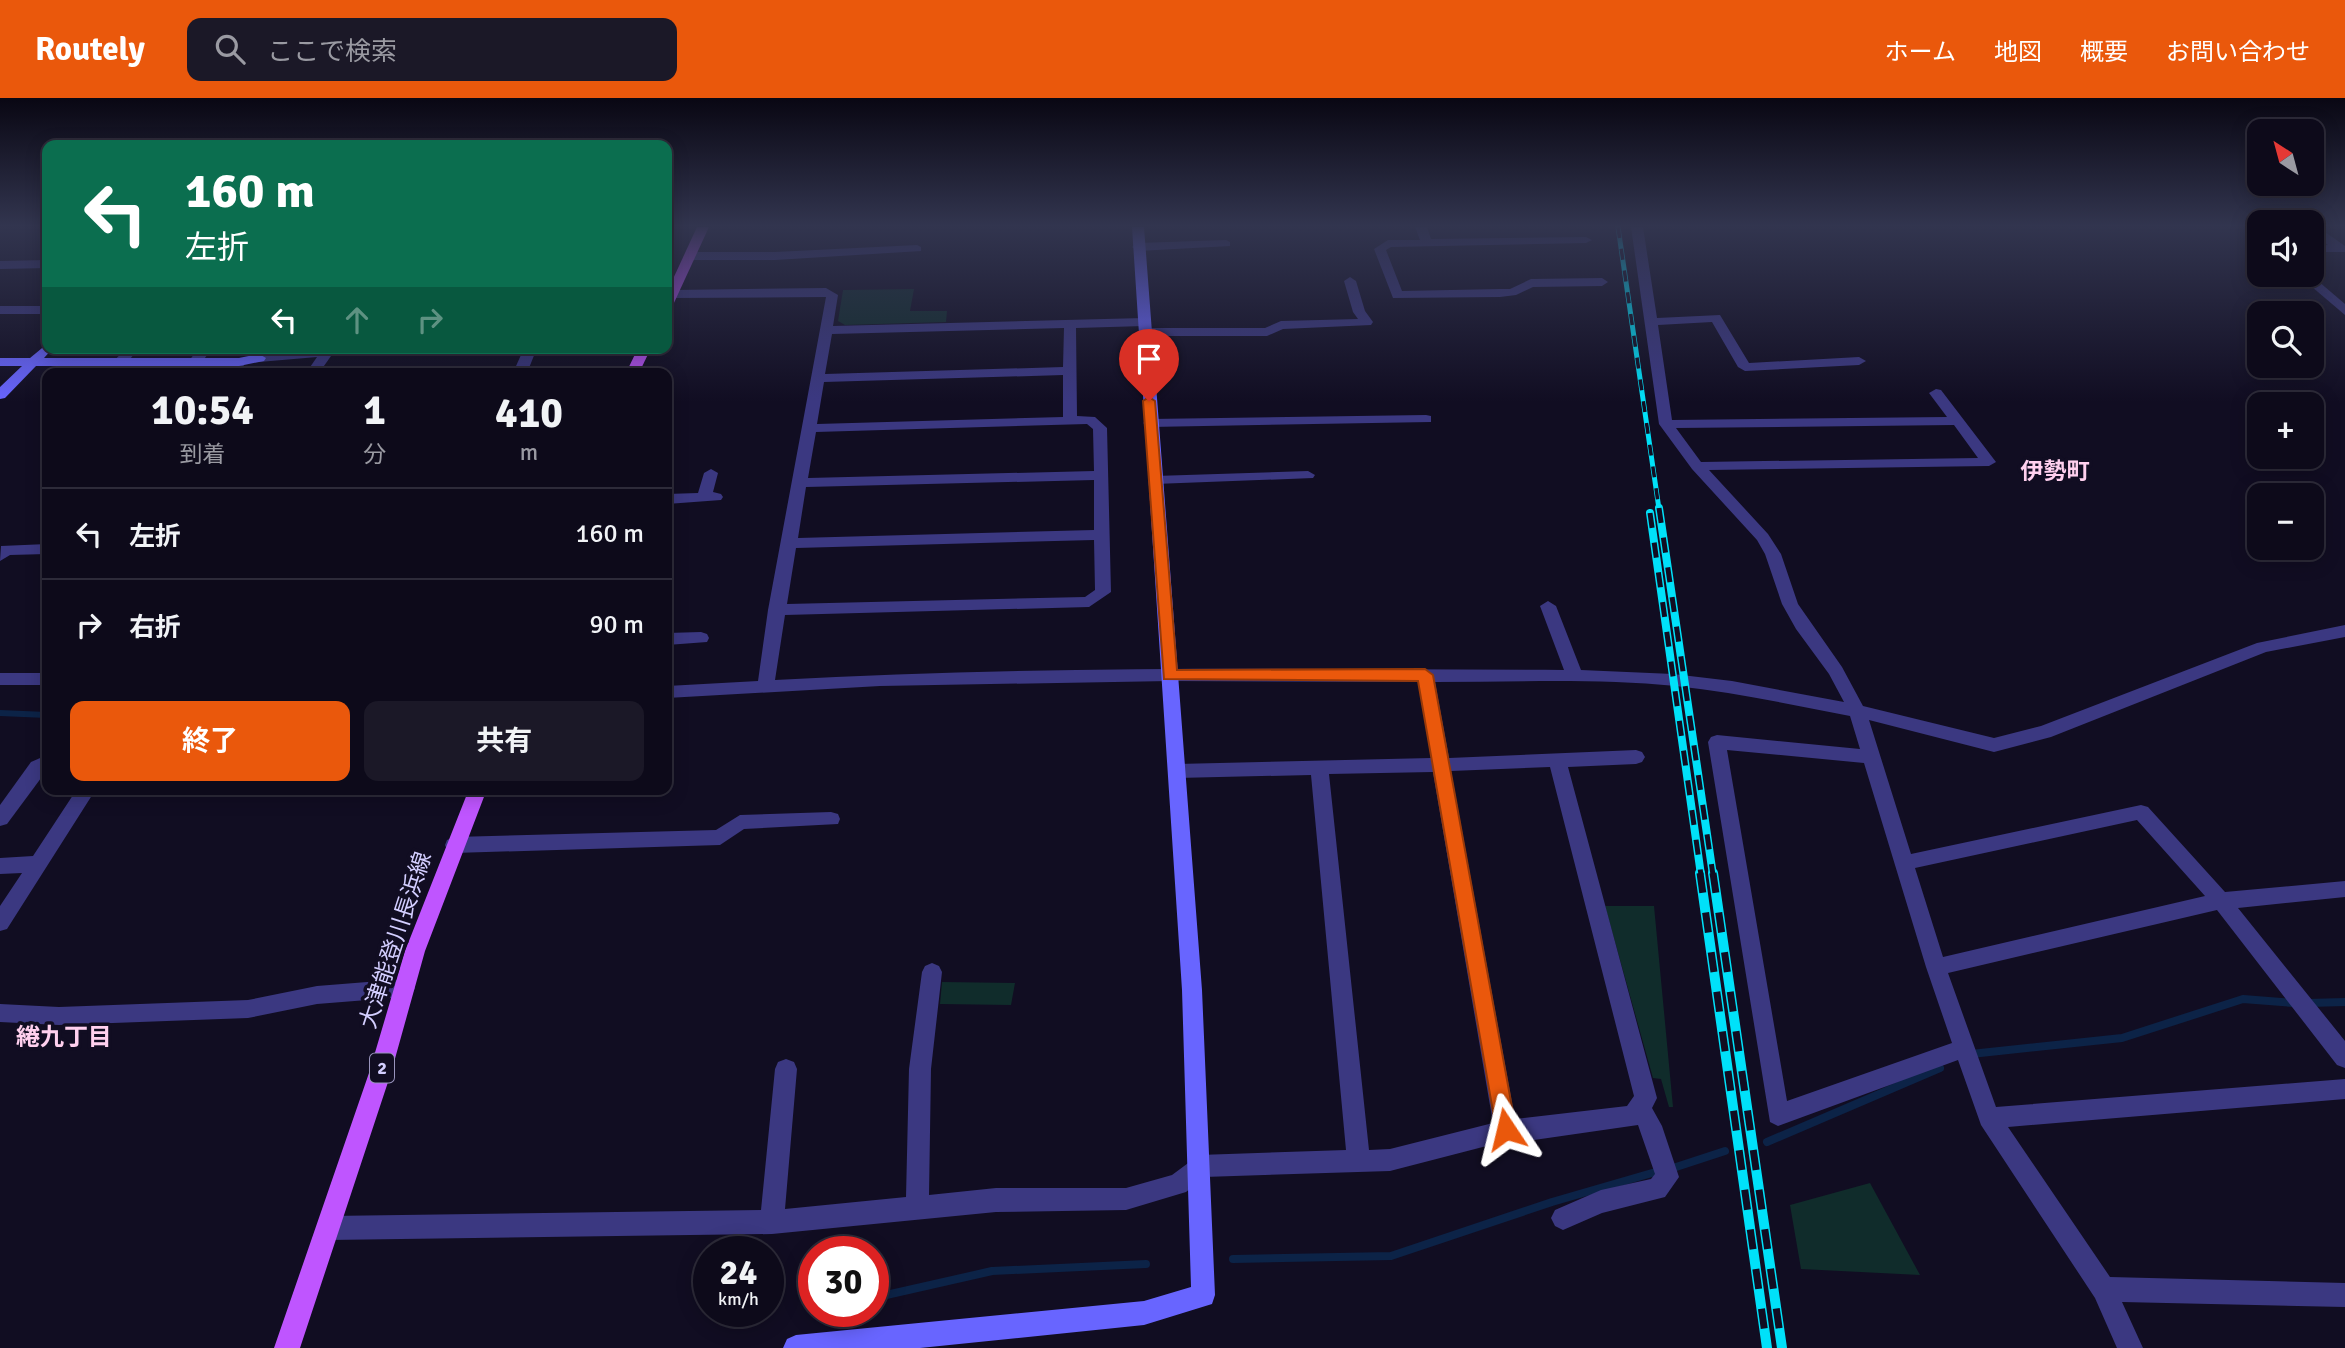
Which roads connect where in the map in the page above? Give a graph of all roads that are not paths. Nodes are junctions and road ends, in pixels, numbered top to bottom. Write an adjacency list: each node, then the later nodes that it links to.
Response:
1 (1141, 285): 15 (street)
2 (1351, 285): 15 (street)
3 (1393, 285): 7 (street)
4 (1528, 285): 7 (street)
5 (1646, 285): 13 (street)
6 (2318, 287): 12 (street)
7 (1500, 293): 9 (street)
8 (672, 299): 16 (street)
9 (1505, 307)
10 (0, 310): 11 (street)
11 (42, 310)
12 (2345, 311)
13 (1652, 322): 21 (street); 35 (street)
14 (1070, 324): 15 (street); 16 (street); 27 (street)
15 (1144, 327): 34 (street)
16 (826, 330): 28 (street)
17 (42, 353): 23 (street)
18 (128, 354): 24 (street)
19 (201, 354): 25 (street)
20 (304, 354): 26 (street)
21 (1859, 361)
22 (0, 362): 23 (street)
23 (33, 362): 24 (street); 30 (street)
24 (121, 362): 25 (street)
25 (195, 362): 26 (street)
26 (235, 367)
27 (1071, 371): 28 (street); 32 (street)
28 (818, 378): 36 (street)
29 (1936, 393): 33 (street)
30 (0, 395)
31 (1426, 419): 34 (street)
32 (1070, 421): 36 (street); 39 (street)
33 (1958, 421): 35 (street); 37 (street)
34 (1150, 423): 41 (street)
35 (1666, 424): 37 (street)
36 (810, 428): 42 (street)
37 (1697, 466): 60 (street)
38 (711, 473): 43 (street)
39 (1101, 475): 42 (street); 44 (street)
40 (1308, 475): 41 (street)
41 (1155, 481): 53 (street)
42 (800, 483): 45 (street)
43 (672, 499)
44 (1102, 535): 45 (street); 49 (street)
45 (790, 543): 49 (street)
46 (42, 549): 47 (street)
47 (0, 556)
48 (1548, 606): 55 (street)
49 (776, 610): 58 (street)
50 (2345, 631): 60 (street)
51 (701, 638): 52 (street)
52 (672, 639)
53 (1170, 675): 54 (street); 58 (street); 67 (street)
54 (1425, 675): 55 (street); 65 (street)
55 (1575, 676): 60 (street)
56 (0, 679): 57 (street)
57 (42, 679)
58 (765, 687): 59 (street)
59 (672, 692)
60 (1857, 711): 62 (street)
61 (1636, 757): 63 (street)
62 (1871, 757): 73 (street); 83 (street)
63 (1557, 761): 65 (street); 87 (street)
64 (42, 764): 70 (street)
65 (1440, 765): 66 (street); 89 (street)
66 (1319, 768): 67 (street); 90 (street)
67 (1177, 771): 91 (street)
68 (83, 795): 74 (street)
69 (475, 795): 72 (main road, 大津能登川長浜線 / 2)
70 (0, 819)
71 (831, 819): 72 (street)
72 (454, 845): 81 (main road, 大津能登川長浜線 / 2)
73 (1904, 863): 77 (street); 79 (street)
74 (37, 864): 75 (street); 78 (street)
75 (0, 866)
76 (2345, 889): 77 (street)
77 (2221, 901): 79 (street); 84 (street)
78 (0, 923)
79 (1936, 967): 83 (street)
80 (932, 972): 92 (street)
81 (405, 988): 82 (street); 95 (main road, 大津能登川長浜線 / 2)
82 (0, 1013)
83 (1965, 1048): 88 (street)
84 (2345, 1058)
85 (786, 1069): 94 (street)
86 (2345, 1089): 88 (street)
87 (1639, 1107): 89 (street); 93 (street)
88 (1989, 1118): 96 (street)
89 (1506, 1129): 90 (street)
90 (1359, 1163): 91 (street)
91 (1199, 1166): 92 (street); 99 (street)
92 (917, 1206): 94 (street)
93 (1563, 1218)
94 (772, 1222): 95 (street)
95 (329, 1228): 98 (main road, 大津能登川長浜線 / 2)
96 (2104, 1289): 97 (street); 100 (street)
97 (2345, 1295)
98 (287, 1348)
99 (796, 1348)
100 (2130, 1348)

